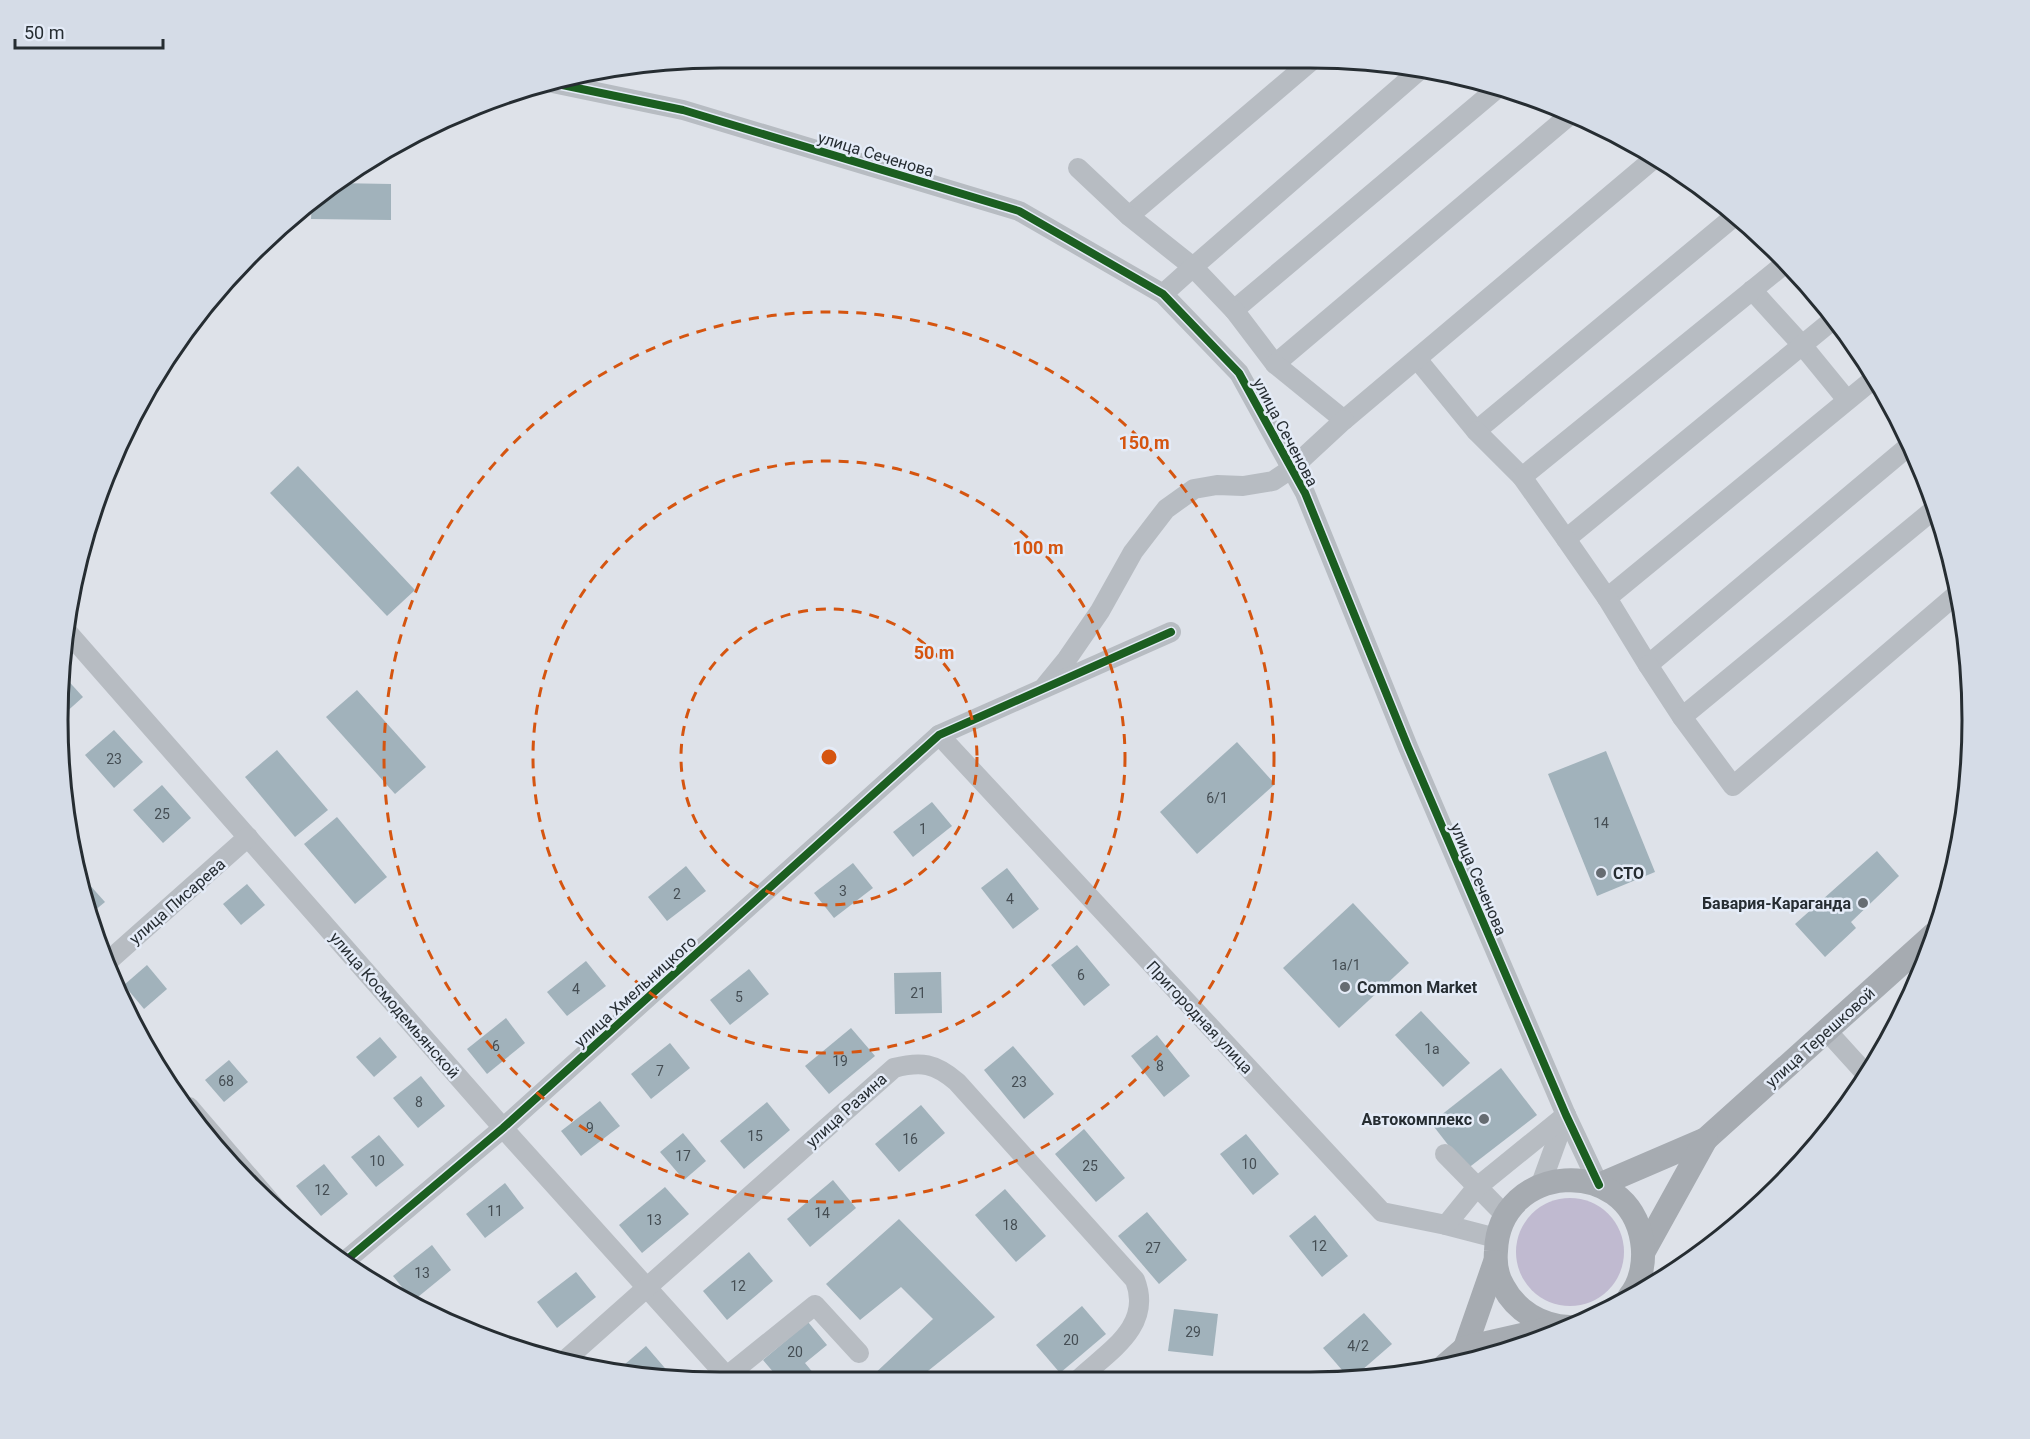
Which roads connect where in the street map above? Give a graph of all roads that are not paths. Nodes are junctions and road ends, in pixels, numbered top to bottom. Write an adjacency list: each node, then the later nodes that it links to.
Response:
1 (1303, 68): 8 (street)
2 (1413, 76): 10 (street)
3 (567, 86): 13 (street, улица Сеченова)
4 (1491, 94): 14 (street)
5 (1565, 119): 18 (street)
6 (1649, 163): 17 (street)
7 (1078, 168): 8 (street)
8 (1129, 216): 10 (street)
9 (1729, 220): 22 (street)
10 (1193, 267): 13 (street); 14 (street)
11 (1780, 267): 12 (street)
12 (1752, 290): 16 (street); 25 (street)
13 (1163, 294): 24 (street, улица Сеченова)
14 (1234, 310): 18 (street)
15 (1828, 324): 16 (street)
16 (1802, 345): 20 (street); 27 (street)
17 (1417, 359): 21 (street); 22 (street)
18 (1275, 364): 21 (street)
19 (1868, 383): 20 (street)
20 (1847, 400): 28 (street)
21 (1344, 420): 24 (street)
22 (1476, 431): 25 (street)
23 (1904, 450): 32 (street)
24 (1291, 469): 33 (street); 41 (street, улица Сеченова)
25 (1522, 477): 27 (street)
26 (1929, 513): 34 (street)
27 (1566, 539): 28 (street)
28 (1607, 598): 32 (street)
29 (1951, 599): 34 (street)
30 (1171, 632): 33 (street, улица Хмельницкого)
31 (73, 638): 36 (street, улица Космодемьянской)
32 (1648, 665): 34 (street)
33 (1041, 691): 35 (street, улица Хмельницкого)
34 (1682, 717)
35 (939, 735): 42 (street, улица Хмельницкого); 49 (street, Пригородная улица)
36 (248, 837): 38 (street, улица Писарева); 42 (street, улица Космодемьянской)
37 (1922, 945): 39 (main road, улица Терешковой)
38 (113, 957)
39 (1827, 1030): 40 (street); 43 (main road, улица Терешковой)
40 (1861, 1069)
41 (1566, 1115): 45 (street); 46 (street, улица Сеченова); 47 (street)
42 (503, 1128): 52 (street, улица Хмельницкого); 56 (street, улица Космодемьянской)
43 (1706, 1139): 46 (main road, улица Терешковой); 51 (main road, улица Терешковой)
44 (1445, 1154): 47 (street)
45 (1541, 1184): 46 (main road, улица Терешковой); 48 (main road, улица Терешковой)
46 (1599, 1185): 51 (main road, улица Терешковой)
47 (1476, 1188): 48 (street); 49 (street)
48 (1505, 1215): 50 (main road, улица Терешковой)
49 (1446, 1225): 50 (street, Пригородная улица)
50 (1496, 1238): 53 (main road, улица Терешковой)
51 (1644, 1251): 54 (street); 55 (main road, улица Терешковой)
52 (350, 1257)
53 (1496, 1263): 57 (main road, улица Терешковой); 59 (main road, улица Терешковой)
54 (1649, 1276)
55 (1635, 1284)
56 (646, 1288): 61 (street, улица Разина); 63 (street, улица Космодемьянской); 65 (street, улица Разина)
57 (1554, 1324)
58 (1524, 1335): 59 (main road, улица Терешковой)
59 (1465, 1348): 62 (main road, улица Терешковой)
60 (859, 1353): 64 (street)
61 (572, 1354)
62 (1458, 1354)
63 (720, 1372)
64 (734, 1372)
65 (1087, 1372)

